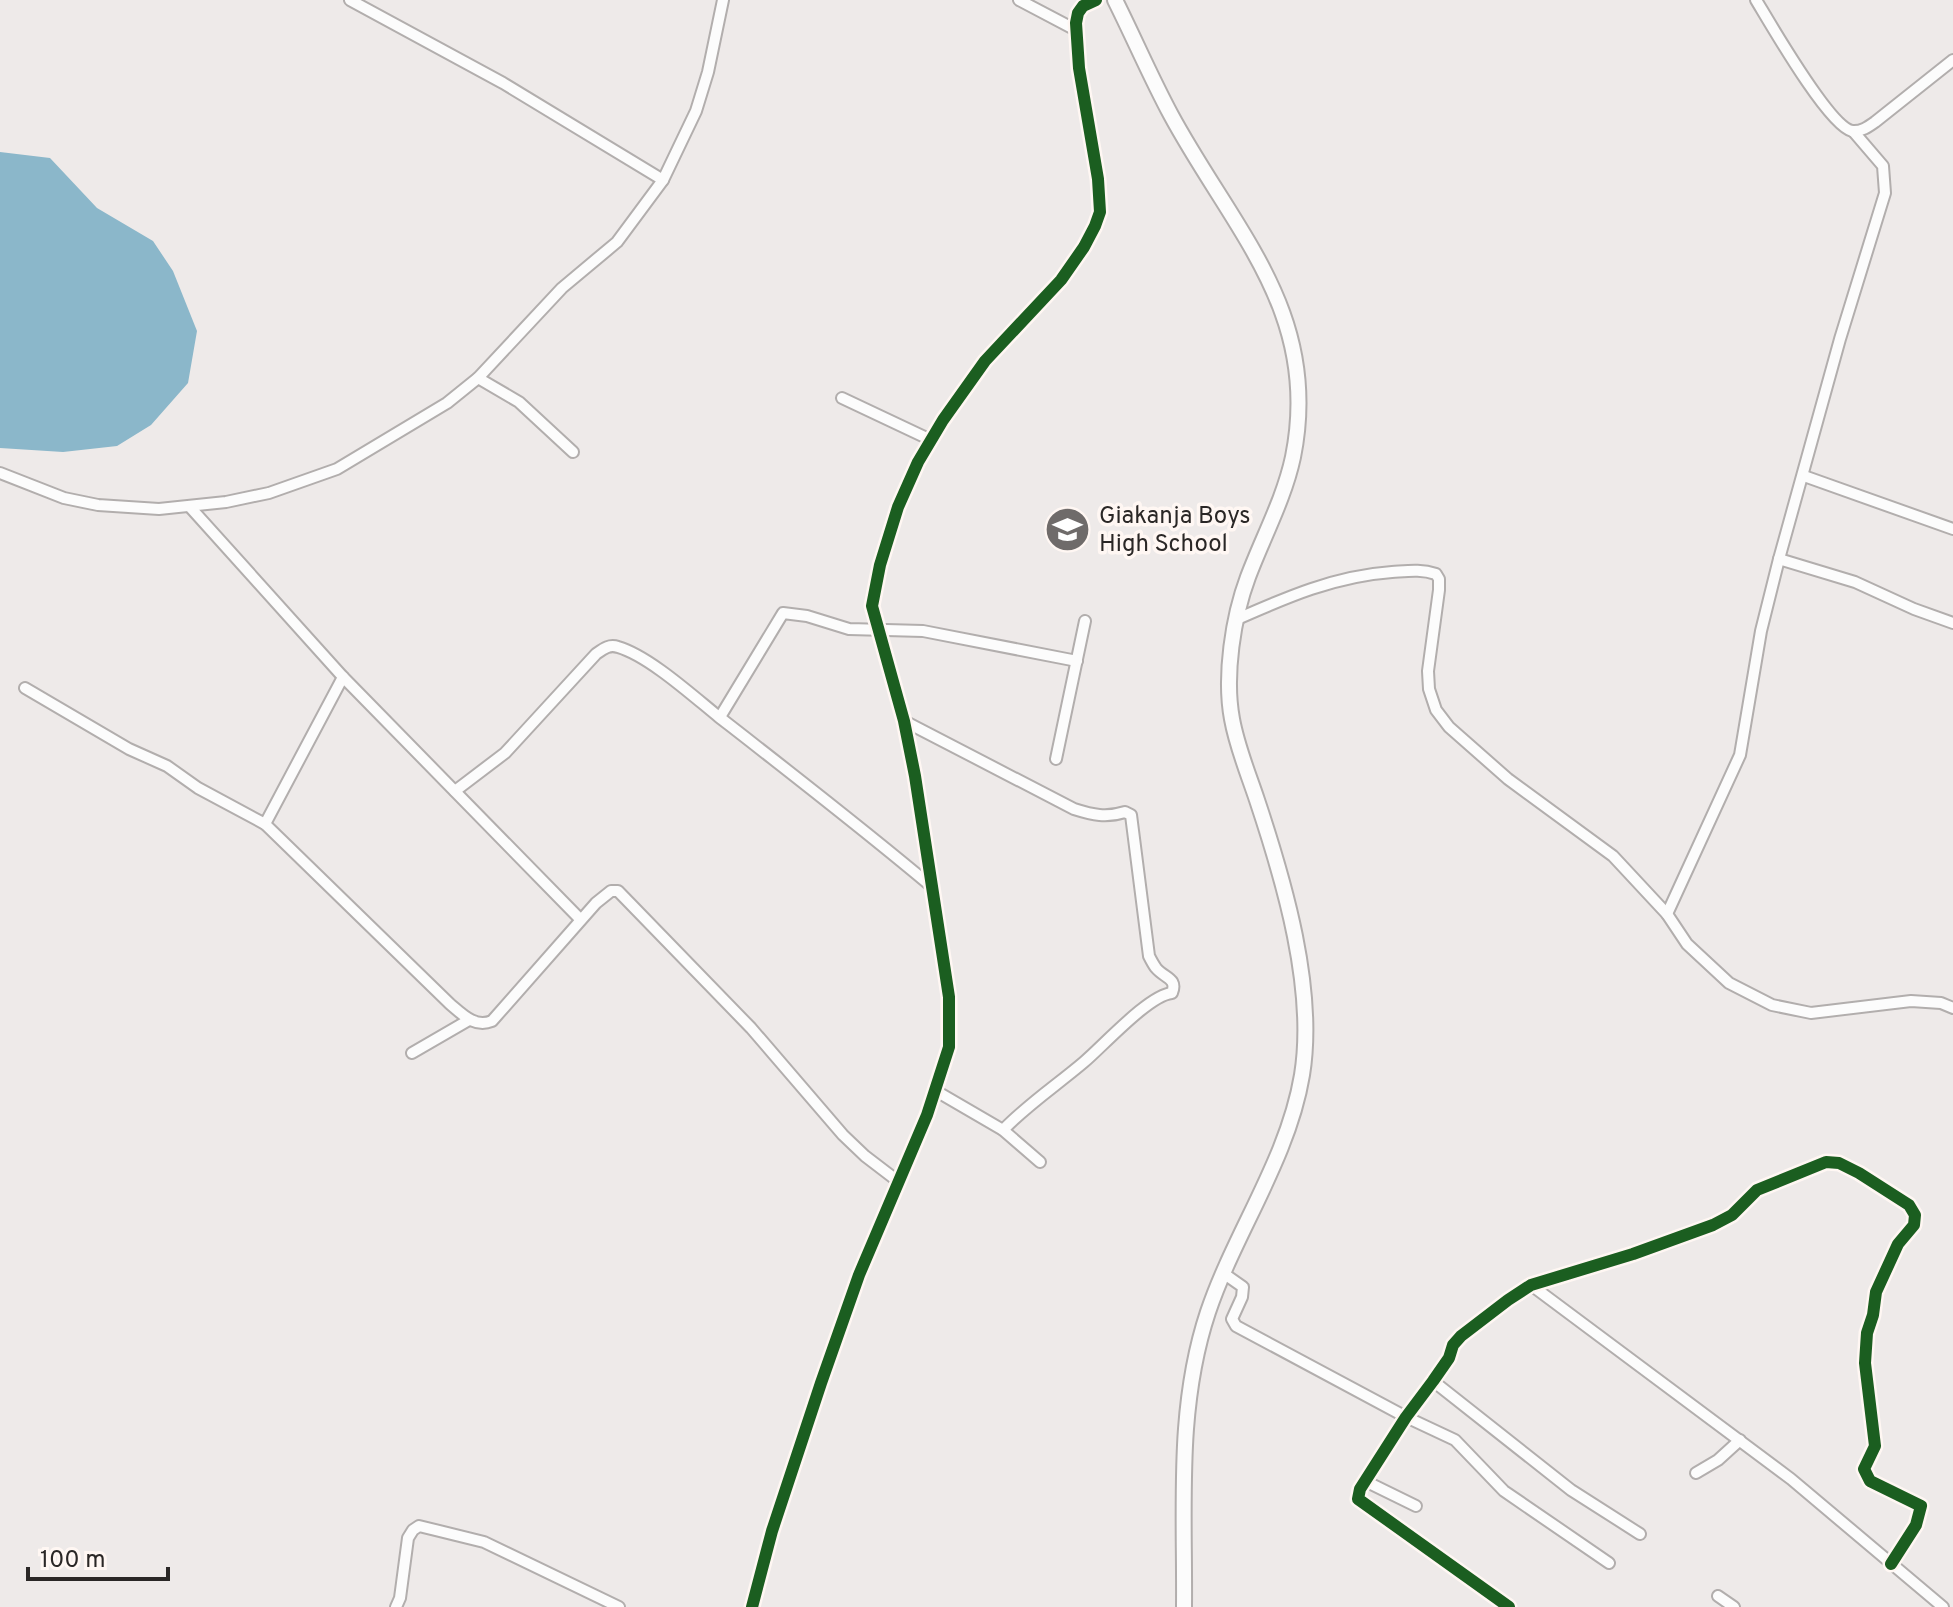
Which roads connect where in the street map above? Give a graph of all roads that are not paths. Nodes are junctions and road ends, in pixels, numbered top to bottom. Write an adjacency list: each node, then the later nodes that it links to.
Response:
1 (350, 0): 10 (street)
2 (723, 0): 10 (street)
3 (1019, 0): 7 (street)
4 (1096, 0): 7 (street)
5 (1115, 0): 20 (main road)
6 (1756, 0): 9 (street)
7 (1076, 30): 13 (street)
8 (1953, 60): 9 (street)
9 (1853, 131): 16 (street)
10 (663, 180): 11 (street)
11 (478, 378): 14 (street); 17 (street)
12 (842, 398): 13 (street)
13 (931, 440): 23 (street)
14 (573, 452)
15 (0, 473): 17 (street)
16 (1804, 476): 18 (street); 19 (street)
17 (190, 507): 25 (street)
18 (1953, 529)
19 (1779, 559): 22 (street); 33 (street)
20 (1235, 620): 33 (street); 42 (main road)
21 (1085, 621): 24 (street)
22 (1953, 623)
23 (876, 628): 24 (street); 27 (street); 28 (street)
24 (1077, 661): 29 (street)
25 (343, 677): 30 (street); 31 (street)
26 (25, 688): 31 (street)
27 (720, 717): 30 (street); 32 (street)
28 (904, 721): 32 (street); 39 (street)
29 (1056, 759)
30 (455, 791): 34 (street)
31 (265, 824): 36 (street)
32 (931, 886): 38 (street)
33 (1667, 914): 35 (street)
34 (580, 919): 36 (street); 41 (street)
35 (1953, 1008)
36 (469, 1020): 37 (street)
37 (412, 1053)
38 (936, 1091): 39 (street); 41 (street)
39 (1003, 1130): 40 (street)
40 (1040, 1162)
41 (899, 1182): 56 (street)
42 (1223, 1273): 45 (street); 57 (main road)
43 (1531, 1285): 44 (street); 46 (street); 52 (street)
44 (1433, 1381): 45 (street); 50 (street)
45 (1406, 1417): 48 (street); 51 (street)
46 (1740, 1440): 47 (street); 52 (street)
47 (1696, 1473)
48 (1365, 1481): 49 (street); 58 (street)
49 (1416, 1506)
50 (1640, 1534)
51 (1609, 1563)
52 (1891, 1564): 60 (street)
53 (1718, 1596): 59 (street)
54 (396, 1607): 55 (street)
55 (619, 1607)
56 (752, 1607)
57 (1184, 1607)
58 (1509, 1607)
59 (1734, 1607)
60 (1943, 1607)

